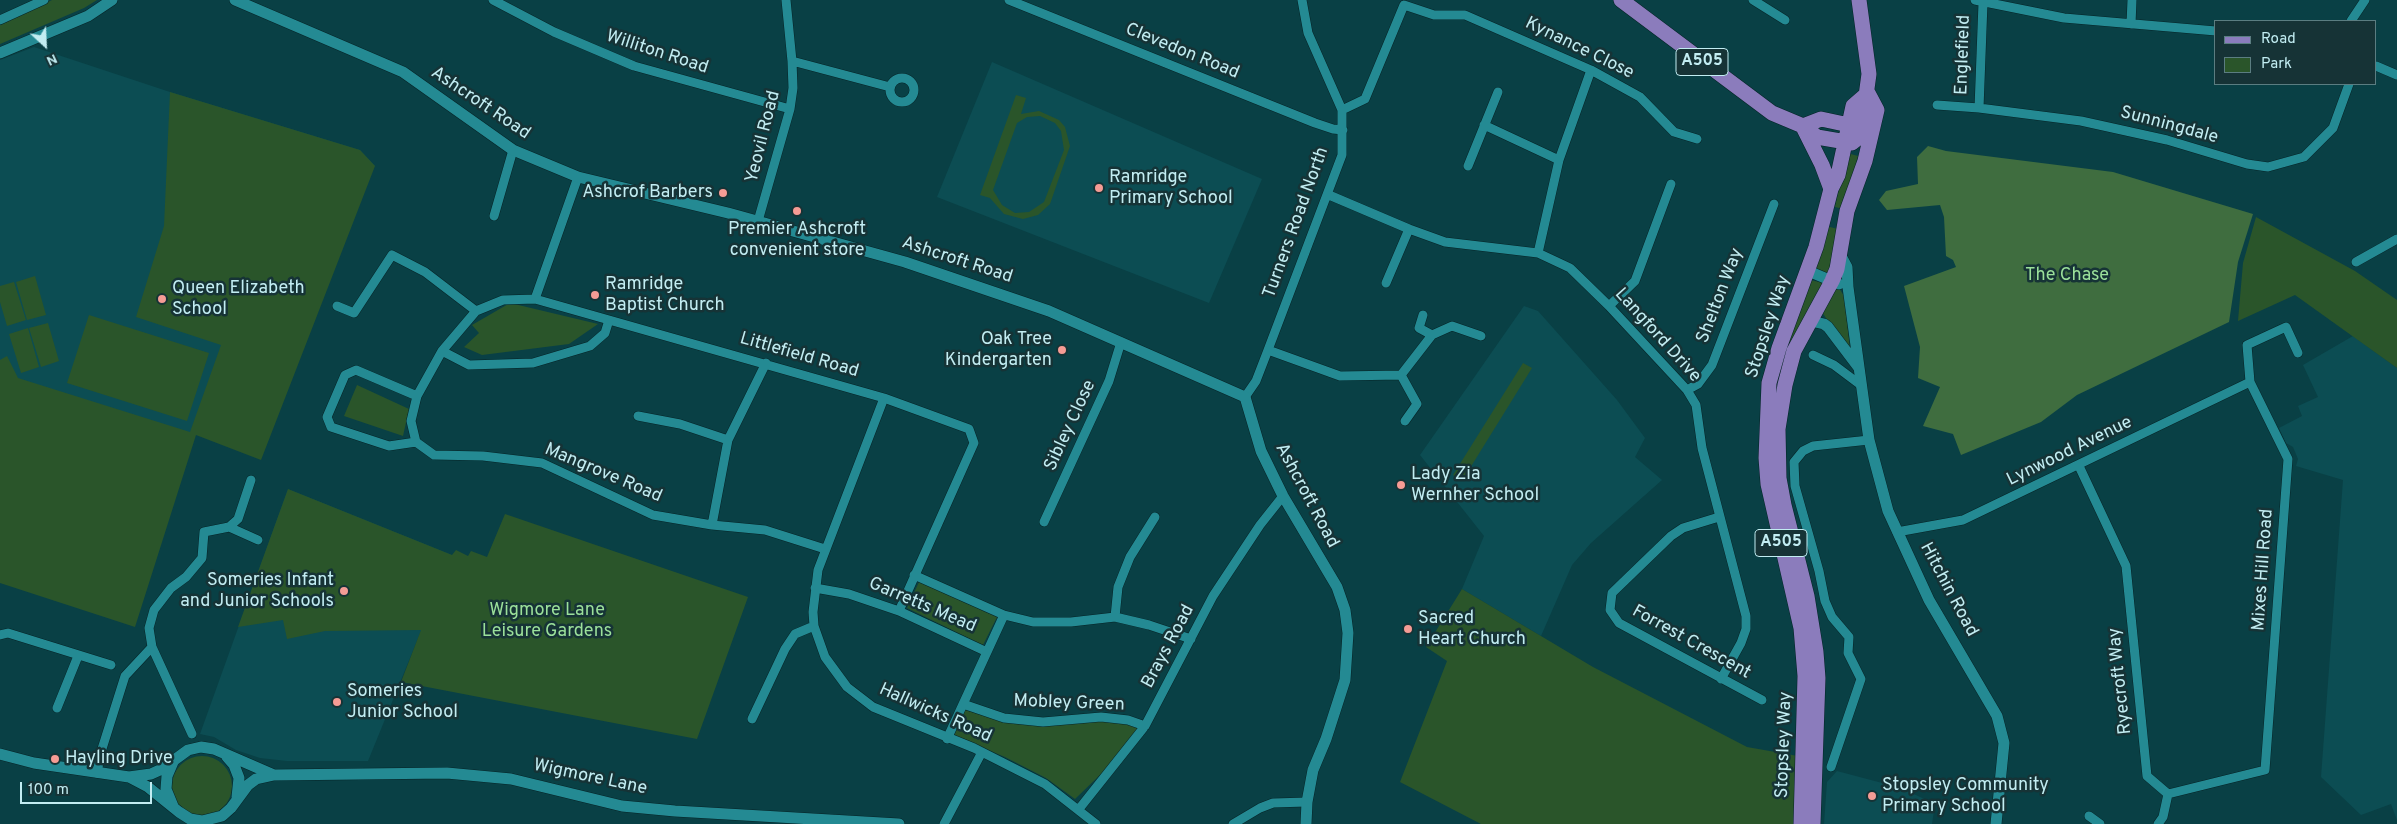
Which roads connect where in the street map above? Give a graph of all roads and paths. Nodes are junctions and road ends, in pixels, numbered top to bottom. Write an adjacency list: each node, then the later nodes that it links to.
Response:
1 (44, 0): 15 (street)
2 (112, 0): 20 (street)
3 (235, 0): 40 (street, Ashcroft Road)
4 (492, 0): 31 (street, Williton Road)
5 (786, 0): 21 (street, Yeovil Road)
6 (1009, 0): 36 (street, Clevedon Road)
7 (1302, 0): 32 (street, Turners Road North)
8 (1622, 0): 34 (main road, A505)
9 (1753, 0): 16 (street)
10 (1859, 0): 28 (main road)
11 (2132, 0): 18 (street)
12 (2365, 0): 17 (street)
13 (1979, 1): 14 (street); 30 (street, Englefield)
14 (2008, 4): 18 (street)
15 (0, 20)
16 (1785, 20)
17 (2352, 20)
18 (2131, 24): 19 (street)
19 (2214, 31)
20 (0, 53)
21 (792, 61): 26 (street); 31 (street, Yeovil Road)
22 (2377, 66): 24 (street)
23 (1591, 70): 32 (street, Kynance Close); 37 (street, Kynance Close); 41 (street)
24 (2397, 75)
25 (2349, 85): 30 (street, Sunningdale)
26 (890, 87)
27 (1498, 92): 33 (street)
28 (1868, 93): 35 (main road); 39 (main road)
29 (1937, 105): 30 (street, Sunningdale)
30 (1979, 108)
31 (790, 109): 49 (street, Yeovil Road)
32 (1342, 110): 36 (street, Turners Road North)
33 (1484, 125): 41 (street); 42 (street)
34 (1804, 126): 35 (main road); 38 (main road); 45 (main road)
35 (1854, 128): 38 (main road); 39 (main road)
36 (1344, 130): 46 (street, Turners Road North)
37 (1697, 139)
38 (1845, 143): 45 (main road, Stopsley Way / A505)
39 (1867, 149): 53 (main road, Stopsley Way / A505)
40 (513, 150): 43 (street, Ashcroft Road); 48 (street)
41 (1559, 160): 52 (street)
42 (1468, 166)
43 (578, 177): 49 (street, Ashcroft Road); 59 (street)
44 (1671, 184): 61 (street)
45 (1831, 189): 55 (main road, Stopsley Way / A505)
46 (1329, 195): 50 (street, Langford Drive); 69 (street, Turners Road North)
47 (1774, 204): 78 (street, Shelton Way)
48 (494, 216)
49 (758, 221): 68 (street, Ashcroft Road)
50 (1408, 229): 52 (street, Langford Drive); 57 (street)
51 (2397, 239): 54 (street)
52 (1538, 253): 61 (street, Langford Drive)
53 (1840, 254): 56 (main road, Stopsley Way / A505); 58 (street, Hitchin Road)
54 (2356, 262)
55 (1808, 268): 56 (street); 139 (main road, Stopsley Way / A505)
56 (1832, 281): 58 (street); 65 (main road, Stopsley Way / A505)
57 (1386, 284)
58 (1848, 287): 74 (street, Hitchin Road)
59 (535, 299): 62 (street, Littlefield Road); 64 (street, Littlefield Road)
60 (337, 306): 62 (street)
61 (1609, 306): 78 (street, Langford Drive)
62 (476, 311): 70 (street, Littlefield Road)
63 (1423, 315): 66 (street)
64 (609, 320): 70 (street); 73 (street, Littlefield Road)
65 (1811, 321): 74 (street, Hitchin Road); 140 (main road, Stopsley Way / A505)
66 (1432, 335): 67 (street); 75 (street)
67 (1480, 336)
68 (1121, 342): 80 (street, Ashcroft Road); 92 (street, Sibley Close)
69 (1268, 350): 75 (street); 80 (street, Turners Road North)
70 (442, 351): 79 (street)
71 (2298, 353): 76 (street)
72 (1813, 355): 77 (street)
73 (766, 363): 81 (street, Littlefield Road); 84 (street)
74 (1859, 368): 77 (street, Hitchin Road)
75 (1402, 375): 83 (street)
76 (2250, 382): 87 (street, Lynwood Avenue); 126 (street, Mixes Hill Road)
77 (1862, 386): 85 (street, Hitchin Road)
78 (1687, 390): 91 (street, Langford Drive)
79 (418, 396): 86 (street); 86 (street)
80 (1245, 397): 89 (street, Ashcroft Road)
81 (884, 398): 97 (street, Hallwicks Road); 98 (street, Littlefield Road)
82 (638, 416): 84 (street)
83 (1406, 421)
84 (728, 440): 93 (street)
85 (1869, 440): 95 (street, Hitchin Road); 122 (street)
86 (416, 442): 93 (street, Mangrove Road)
87 (2079, 466): 95 (street, Lynwood Avenue); 126 (street, Ryecroft Way)
88 (251, 480): 94 (street)
89 (1283, 496): 105 (street, Brays Road); 127 (street, Ashcroft Road)
90 (1155, 517): 102 (street)
91 (1720, 517): 110 (street, Langford Drive); 110 (street, Forrest Crescent)
92 (1044, 522)
93 (712, 525): 97 (street, Mangrove Road)
94 (229, 527): 96 (street); 106 (street)
95 (1897, 532): 141 (street, Hitchin Road)
96 (258, 540)
97 (825, 549): 99 (street, Hallwicks Road)
98 (914, 574): 100 (street, Littlefield Road); 101 (street)
99 (815, 588): 100 (street, Garretts Mead); 103 (street, Hallwicks Road)
100 (899, 611): 107 (street, Garretts Mead)
101 (1004, 615): 102 (street); 107 (street)
102 (1115, 617): 105 (street)
103 (814, 626): 114 (street); 117 (street, Hallwicks Road)
104 (0, 635): 108 (street)
105 (1191, 639): 115 (street, Brays Road)
106 (152, 648): 116 (street); 123 (street)
107 (987, 652): 112 (street)
108 (78, 656): 109 (street); 113 (street)
109 (111, 665)
110 (1721, 679): 111 (street, Forrest Crescent)
111 (1762, 700)
112 (963, 704): 115 (street, Mobley Green); 117 (street)
113 (57, 708)
114 (752, 719)
115 (1145, 726): 129 (street, Brays Road)
116 (192, 734)
117 (947, 739): 118 (street, Hallwicks Road)
118 (982, 752): 129 (street, Hallwicks Road); 135 (street)
119 (0, 754): 123 (street, Wigmore Lane)
120 (226, 756): 121 (street, Wigmore Lane); 124 (street, Wigmore Lane); 128 (street)
121 (178, 757): 125 (street, Wigmore Lane); 130 (street)
122 (1831, 767)
123 (98, 773): 125 (street, Wigmore Lane)
124 (274, 775): 128 (street, Wigmore Lane); 134 (street, Wigmore Lane)
125 (129, 777): 130 (street, Wigmore Lane)
126 (2168, 794): 143 (street)
127 (1307, 802): 137 (street); 138 (street, Ashcroft Road)
128 (233, 804): 130 (street, Wigmore Lane); 133 (street)
129 (1079, 809): 136 (street, Hallwicks Road)
130 (176, 810): 132 (street)
131 (2089, 816): 142 (street)
132 (186, 824)
133 (217, 824)
134 (898, 824)
135 (944, 824)
136 (1096, 824)
137 (1233, 824)
138 (1306, 824)
139 (1801, 824)
140 (1813, 824)
141 (1996, 824)
142 (2100, 824)
143 (2158, 824)

